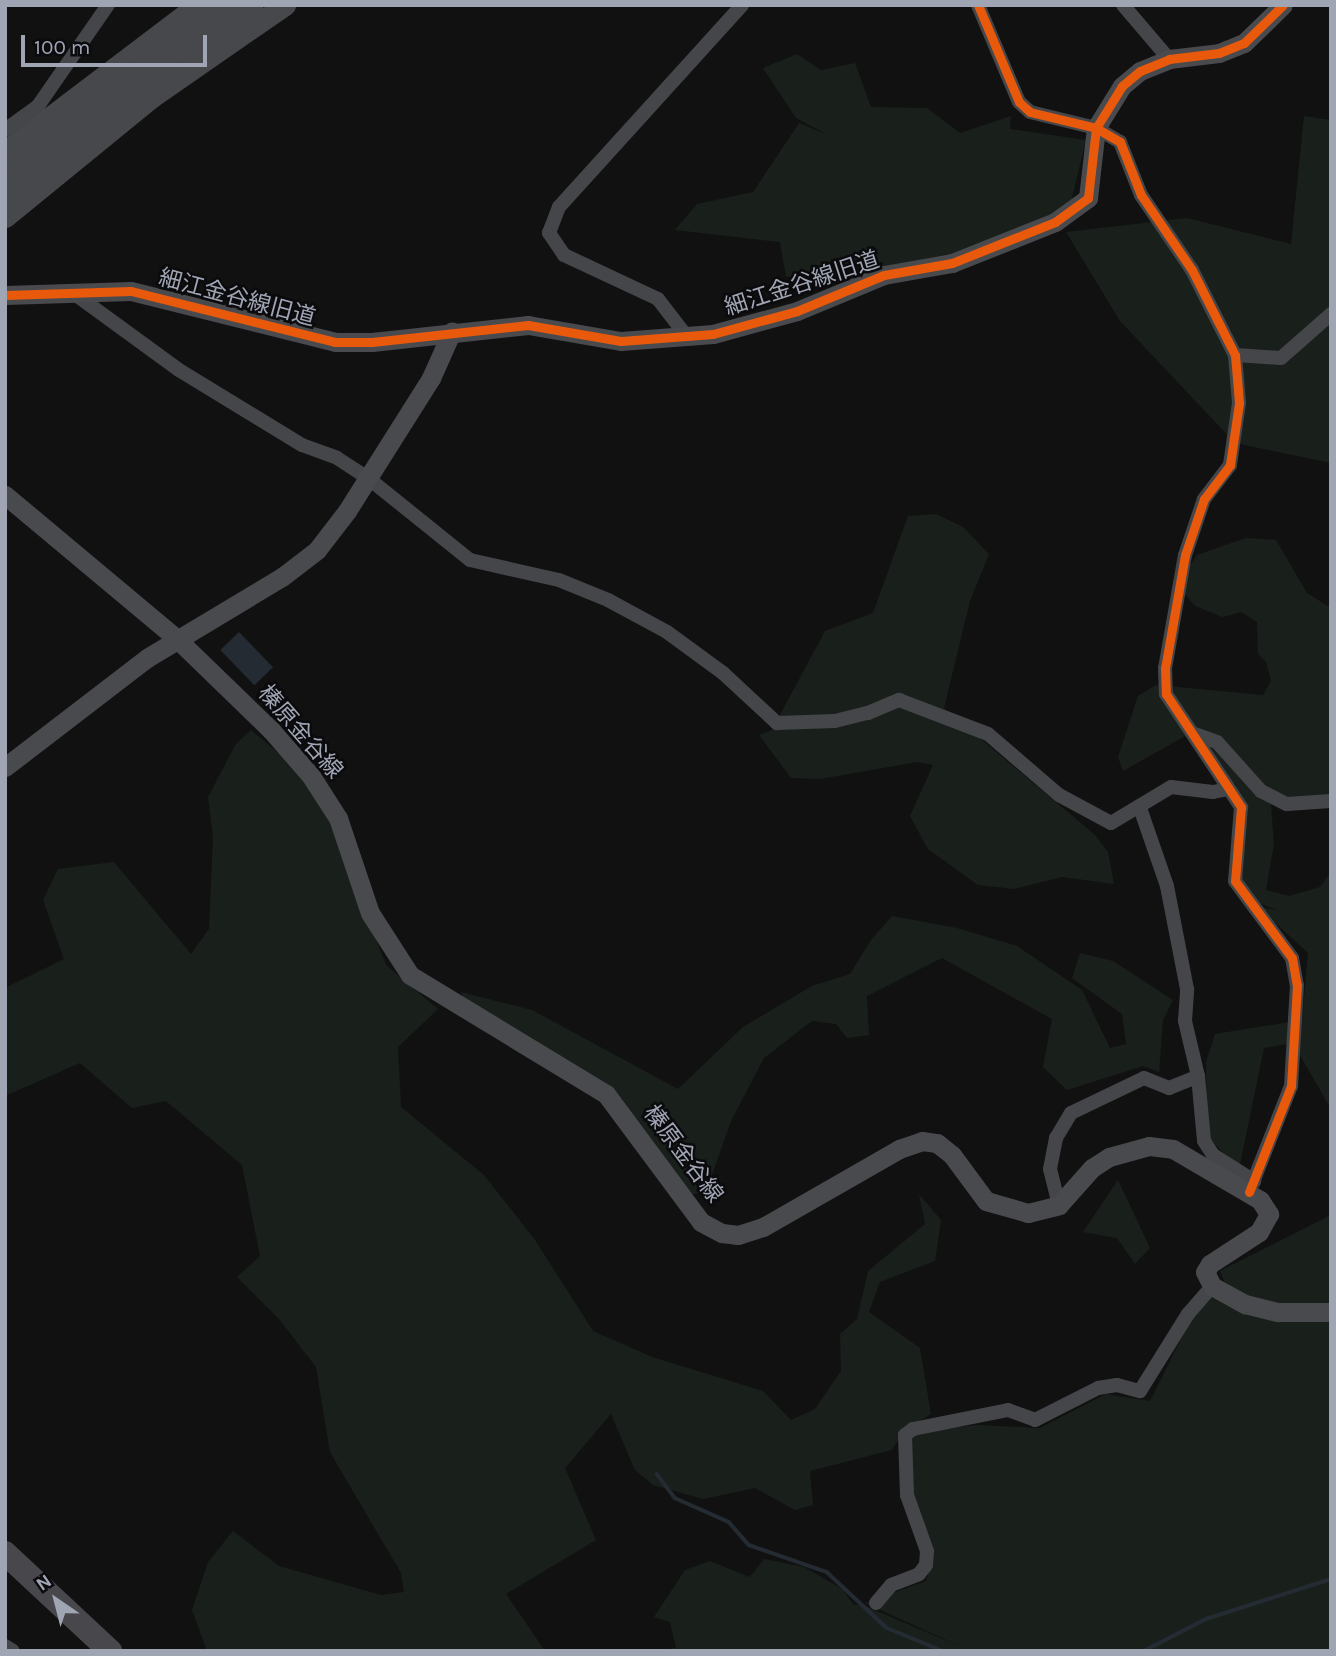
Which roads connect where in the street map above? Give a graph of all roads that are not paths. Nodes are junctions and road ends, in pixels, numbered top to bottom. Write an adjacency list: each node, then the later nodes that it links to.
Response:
1 (108, 5): 12 (street)
2 (197, 5): 13 (main road)
3 (226, 5): 14 (main road)
4 (253, 5): 15 (main road)
5 (285, 5): 16 (main road)
6 (741, 5): 21 (street)
7 (978, 5): 11 (street)
8 (1123, 5): 10 (street)
9 (1283, 5): 10 (street, 細江金谷線旧道)
10 (1169, 60): 11 (street, 細江金谷線旧道)
11 (1096, 128): 21 (street, 細江金谷線旧道); 22 (street)
12 (5, 130)
13 (5, 151)
14 (5, 173)
15 (5, 194)
16 (5, 217)
17 (72, 292): 18 (street, 細江金谷線旧道); 20 (street, 細江金谷線旧道); 23 (street)
18 (5, 295)
19 (1331, 314): 22 (street)
20 (452, 331): 21 (street, 細江金谷線旧道); 23 (street)
21 (688, 338)
22 (1235, 355): 26 (street)
23 (368, 478): 25 (street); 30 (street)
24 (5, 495): 25 (street, 榛原金谷線)
25 (177, 639): 27 (street); 33 (street, 榛原金谷線)
26 (1195, 734): 28 (street); 29 (street)
27 (5, 767)
28 (1229, 789): 30 (street); 32 (street)
29 (1331, 801)
30 (1140, 807): 31 (street)
31 (1198, 1076): 32 (street); 33 (street)
32 (1252, 1187): 33 (street); 34 (street)
33 (1059, 1205)
34 (1212, 1286): 35 (street); 37 (street)
35 (1331, 1312)
36 (5, 1553): 40 (highway)
37 (876, 1602)
38 (5, 1646): 39 (street)
39 (13, 1651)
40 (110, 1651)

